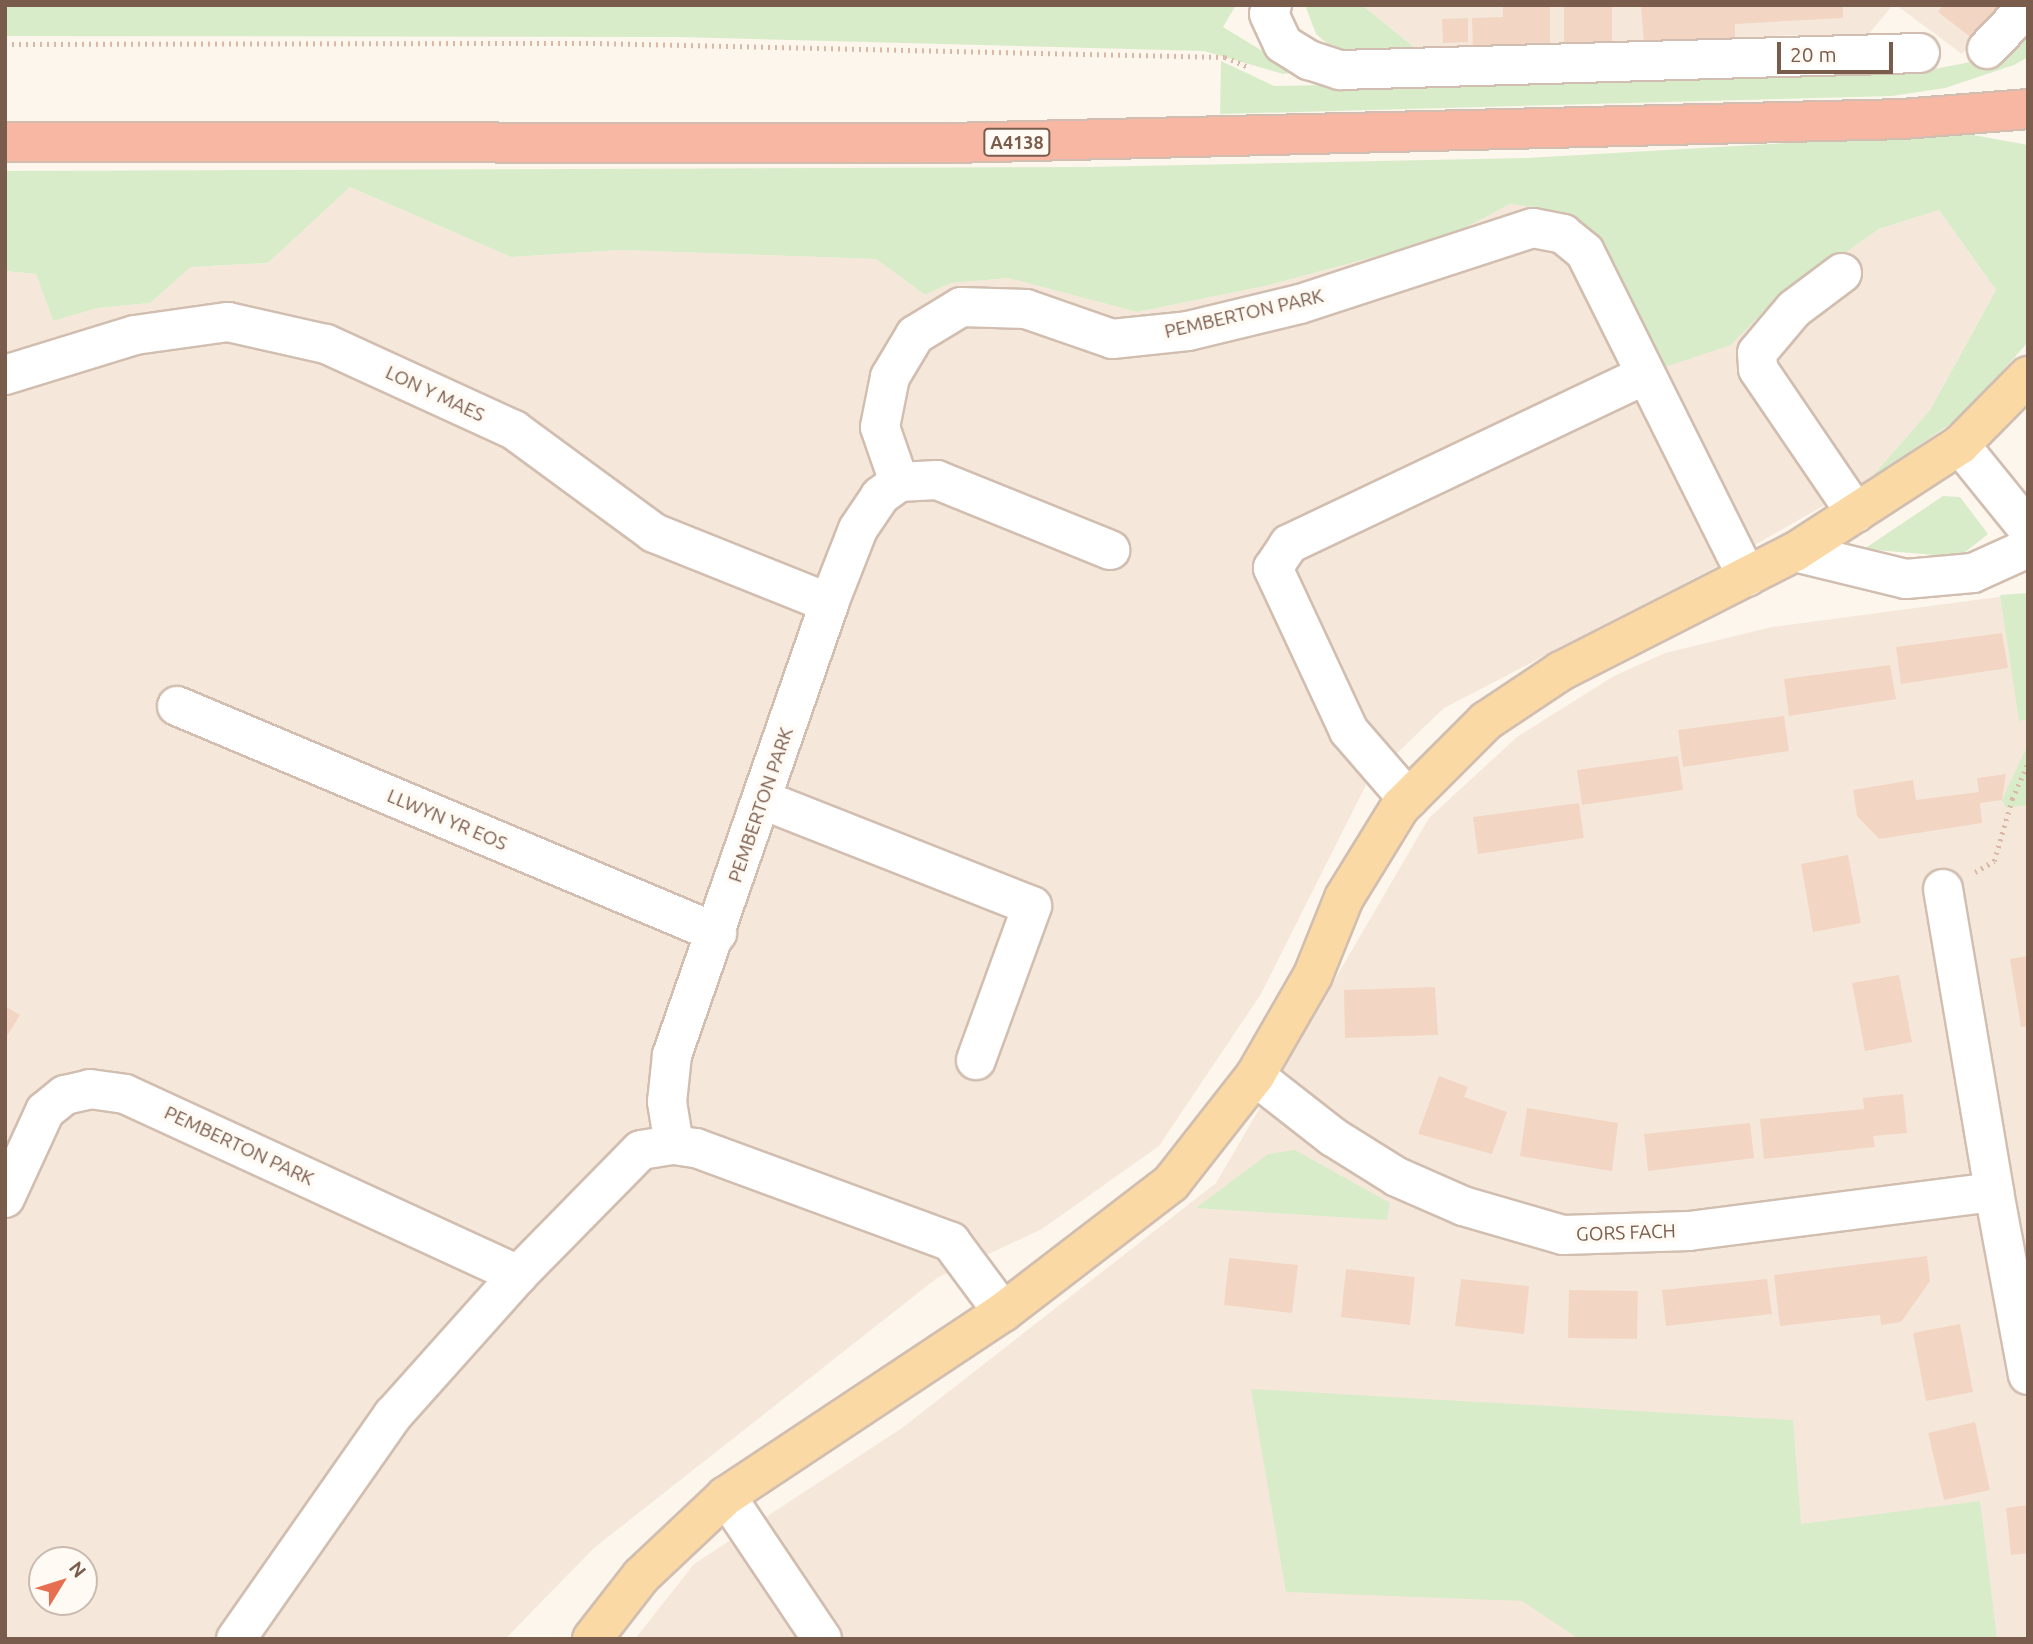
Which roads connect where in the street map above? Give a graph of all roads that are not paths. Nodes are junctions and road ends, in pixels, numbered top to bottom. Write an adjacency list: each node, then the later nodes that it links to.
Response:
1 (1272, 5): 4 (street)
2 (2028, 6): 3 (street)
3 (1987, 48)
4 (1920, 53)
5 (2028, 109): 6 (highway, A4138)
6 (5, 142)
7 (1842, 273): 13 (street)
8 (5, 375): 19 (street, LON Y MAES)
9 (1645, 375): 12 (street, PEMBERTON PARK); 18 (street, PEMBERTON PARK); 21 (street)
10 (2028, 376): 11 (main road)
11 (1960, 445): 13 (main road); 14 (street)
12 (899, 482): 16 (street); 19 (street, PEMBERTON PARK)
13 (1856, 513): 17 (main road)
14 (2028, 529)
15 (2028, 548): 17 (street)
16 (1110, 550)
17 (1795, 552): 18 (main road)
18 (1747, 577): 21 (main road)
19 (829, 603): 22 (street, PEMBERTON PARK)
20 (177, 706): 24 (street, LLWYN YR EOS)
21 (1408, 799): 26 (main road)
22 (763, 800): 24 (street, PEMBERTON PARK); 25 (street)
23 (1943, 889): 28 (street)
24 (718, 933): 27 (street, PEMBERTON PARK)
25 (976, 1060)
26 (1255, 1076): 28 (street, GORS FACH); 31 (main road)
27 (674, 1145): 30 (street); 31 (street)
28 (1994, 1192): 32 (street)
29 (5, 1198): 30 (street, PEMBERTON PARK)
30 (519, 1275): 34 (street)
31 (1003, 1312): 33 (main road)
32 (2028, 1375)
33 (726, 1496): 35 (main road); 36 (street)
34 (236, 1639)
35 (592, 1639)
36 (822, 1639)

